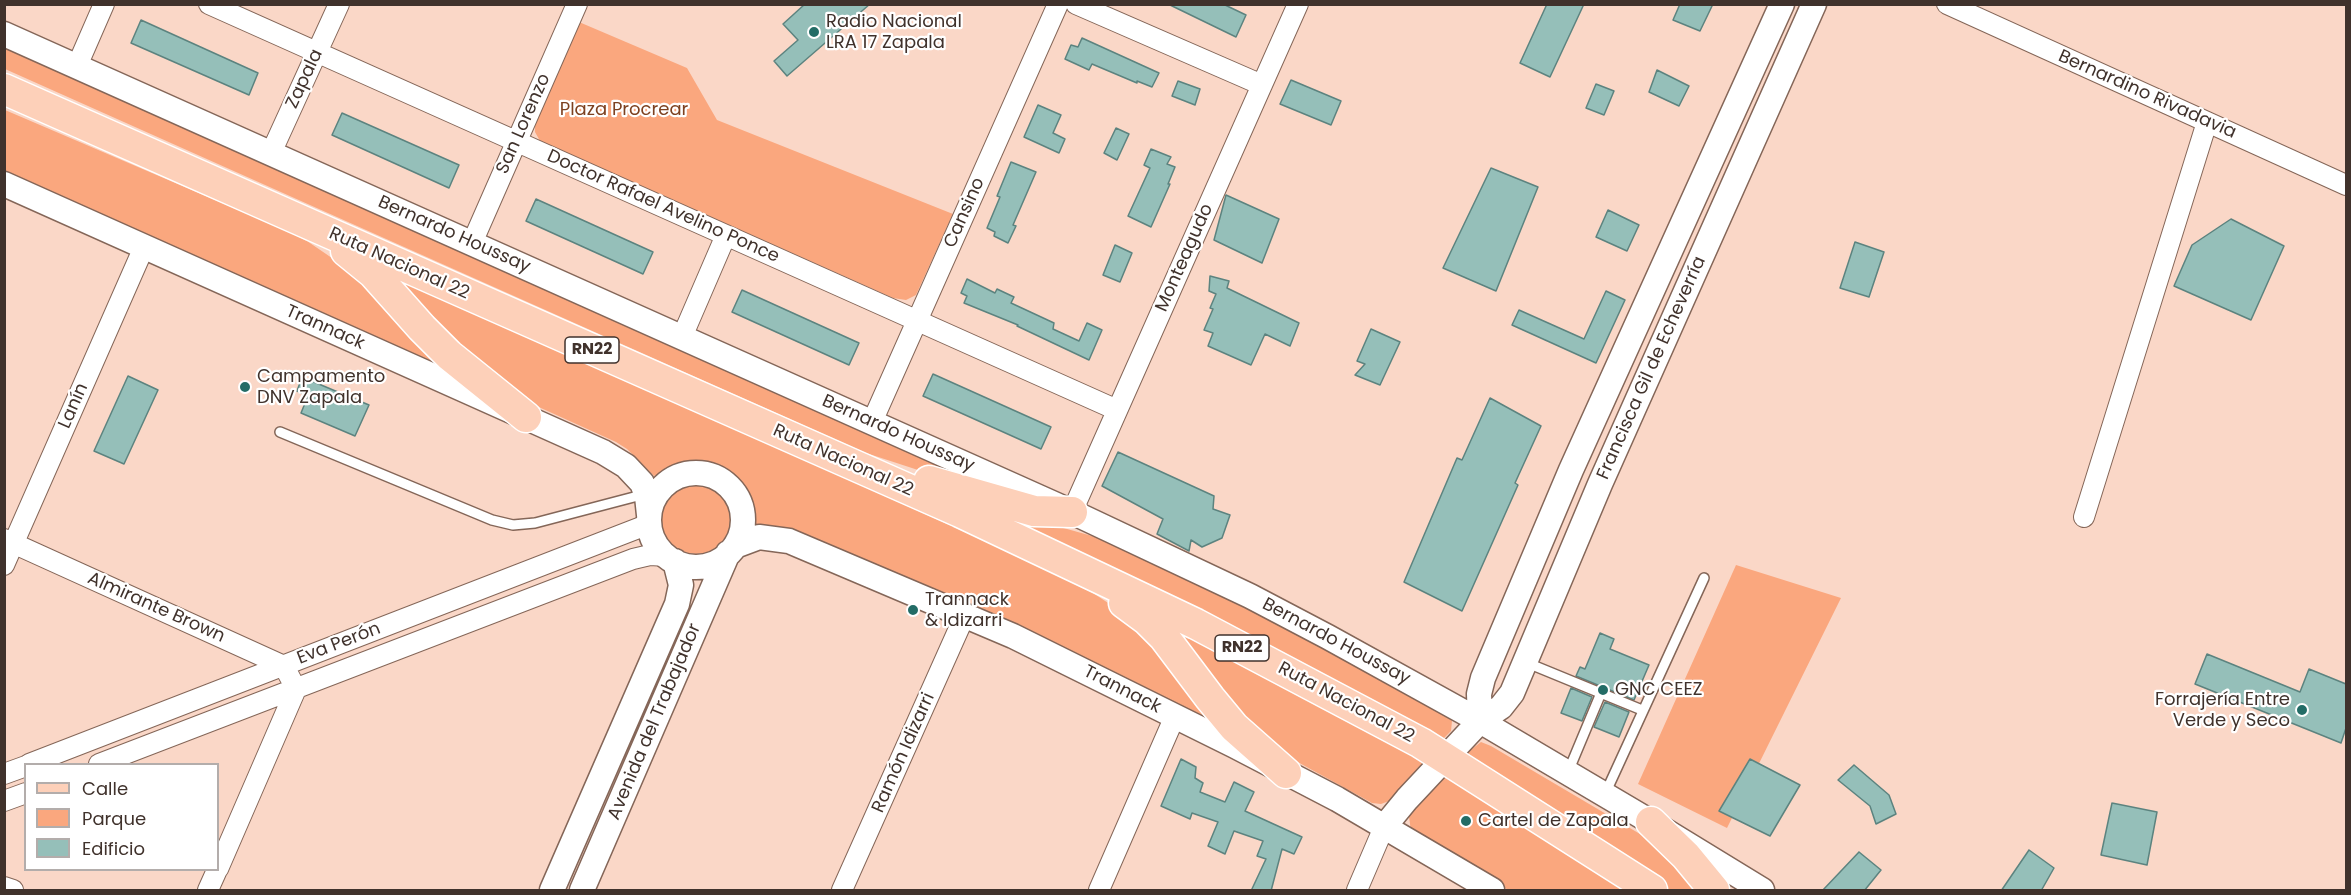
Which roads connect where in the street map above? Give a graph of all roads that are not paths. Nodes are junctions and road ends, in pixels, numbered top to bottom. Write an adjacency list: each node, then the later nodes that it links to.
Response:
1 (104, 4): 13 (street)
2 (209, 4): 12 (street, Doctor Rafael Avelino Ponce)
3 (339, 4): 12 (street, Zapala)
4 (577, 4): 17 (street, San Lorenzo)
5 (1058, 4): 25 (street, Cansino)
6 (1076, 4): 14 (street)
7 (1298, 4): 14 (street, Monteagudo)
8 (1782, 4): 31 (street, Francisca Gil de Echeverría)
9 (1814, 4): 33 (street, Francisca Gil de Echeverría)
10 (1947, 4): 16 (street, Bernardino Rivadavia)
11 (4, 34): 13 (street, Bernardo Houssay)
12 (317, 53): 17 (street, Doctor Rafael Avelino Ponce); 18 (street, Zapala)
13 (77, 66): 18 (street, Bernardo Houssay)
14 (1262, 85): 27 (street, Monteagudo)
15 (4, 89): 21 (main road, Ruta Nacional 22 / RN22)
16 (2207, 122): 20 (street, Bernardino Rivadavia); 36 (street)
17 (517, 142): 22 (street, Doctor Rafael Avelino Ponce); 23 (street, San Lorenzo)
18 (271, 153): 23 (street, Bernardo Houssay)
19 (4, 184): 24 (street, Trannack)
20 (2346, 185)
21 (307, 223): 28 (main road); 32 (main road, Ruta Nacional 22 / RN22)
22 (726, 235): 25 (street, Doctor Rafael Avelino Ponce); 26 (street)
23 (472, 243): 26 (street, Bernardo Houssay)
24 (144, 247): 28 (street, Trannack); 37 (street, Lanín)
25 (917, 321): 27 (street, Doctor Rafael Avelino Ponce); 29 (street, Cansino)
26 (682, 337): 29 (street, Bernardo Houssay)
27 (1117, 410): 35 (street, Monteagudo)
28 (526, 417): 34 (street, Trannack)
29 (872, 422): 35 (street, Bernardo Houssay)
30 (280, 432): 34 (lane)
31 (1571, 470): 33 (street); 50 (street, Francisca Gil de Echeverría)
32 (877, 476): 35 (main road); 38 (main road, Ruta Nacional 22 / RN22)
33 (1600, 484): 44 (street, Francisca Gil de Echeverría)
34 (653, 504): 39 (street); 40 (street, Trannack); 45 (street, Eva Perón)
35 (1072, 512): 50 (street, Bernardo Houssay)
36 (2084, 517)
37 (9, 541): 41 (street, Lanín); 45 (street, Almirante Brown)
38 (1035, 547): 51 (main road, Ruta Nacional 22 / RN22); 56 (main road)
39 (731, 550): 40 (street, Trannack); 43 (street, Trannack); 69 (street, Avenida del Trabajador)
40 (671, 559): 46 (street, Eva Perón); 68 (street, Avenida del Trabajador)
41 (4, 565)
42 (1704, 578): 48 (lane)
43 (965, 615): 49 (street, Trannack); 70 (street, Ramón Idizarri)
44 (1525, 662): 47 (lane); 50 (street, Francisca Gil de Echeverría)
45 (284, 666): 46 (street); 52 (street, Eva Perón)
46 (296, 688): 53 (street, Eva Perón); 63 (street)
47 (1601, 693): 48 (lane); 55 (lane)
48 (1642, 710): 59 (lane)
49 (1175, 716): 56 (street, Trannack); 71 (street)
50 (1480, 721): 51 (street, Francisca Gil de Echeverría); 55 (street, Bernardo Houssay)
51 (1445, 758): 62 (street, Francisca Gil de Echeverría); 74 (main road, Ruta Nacional 22 / RN22)
52 (32, 763)
53 (104, 763)
54 (24, 766): 57 (street, Eva Perón)
55 (1568, 772): 59 (street, Bernardo Houssay)
56 (1286, 773): 62 (street, Trannack)
57 (4, 774)
58 (24, 794): 60 (street)
59 (1605, 794): 61 (street, Bernardo Houssay)
60 (4, 801)
61 (1651, 822): 75 (main road); 76 (street, Bernardo Houssay)
62 (1384, 827): 72 (street); 73 (street, Trannack)
63 (219, 864)
64 (216, 871): 67 (street)
65 (4, 887): 66 (street)
66 (13, 891)
67 (208, 891)
68 (552, 891)
69 (582, 891)
70 (842, 891)
71 (1099, 891)
72 (1356, 891)
73 (1492, 891)
74 (1652, 891)
75 (1714, 891)
76 (1762, 891)

